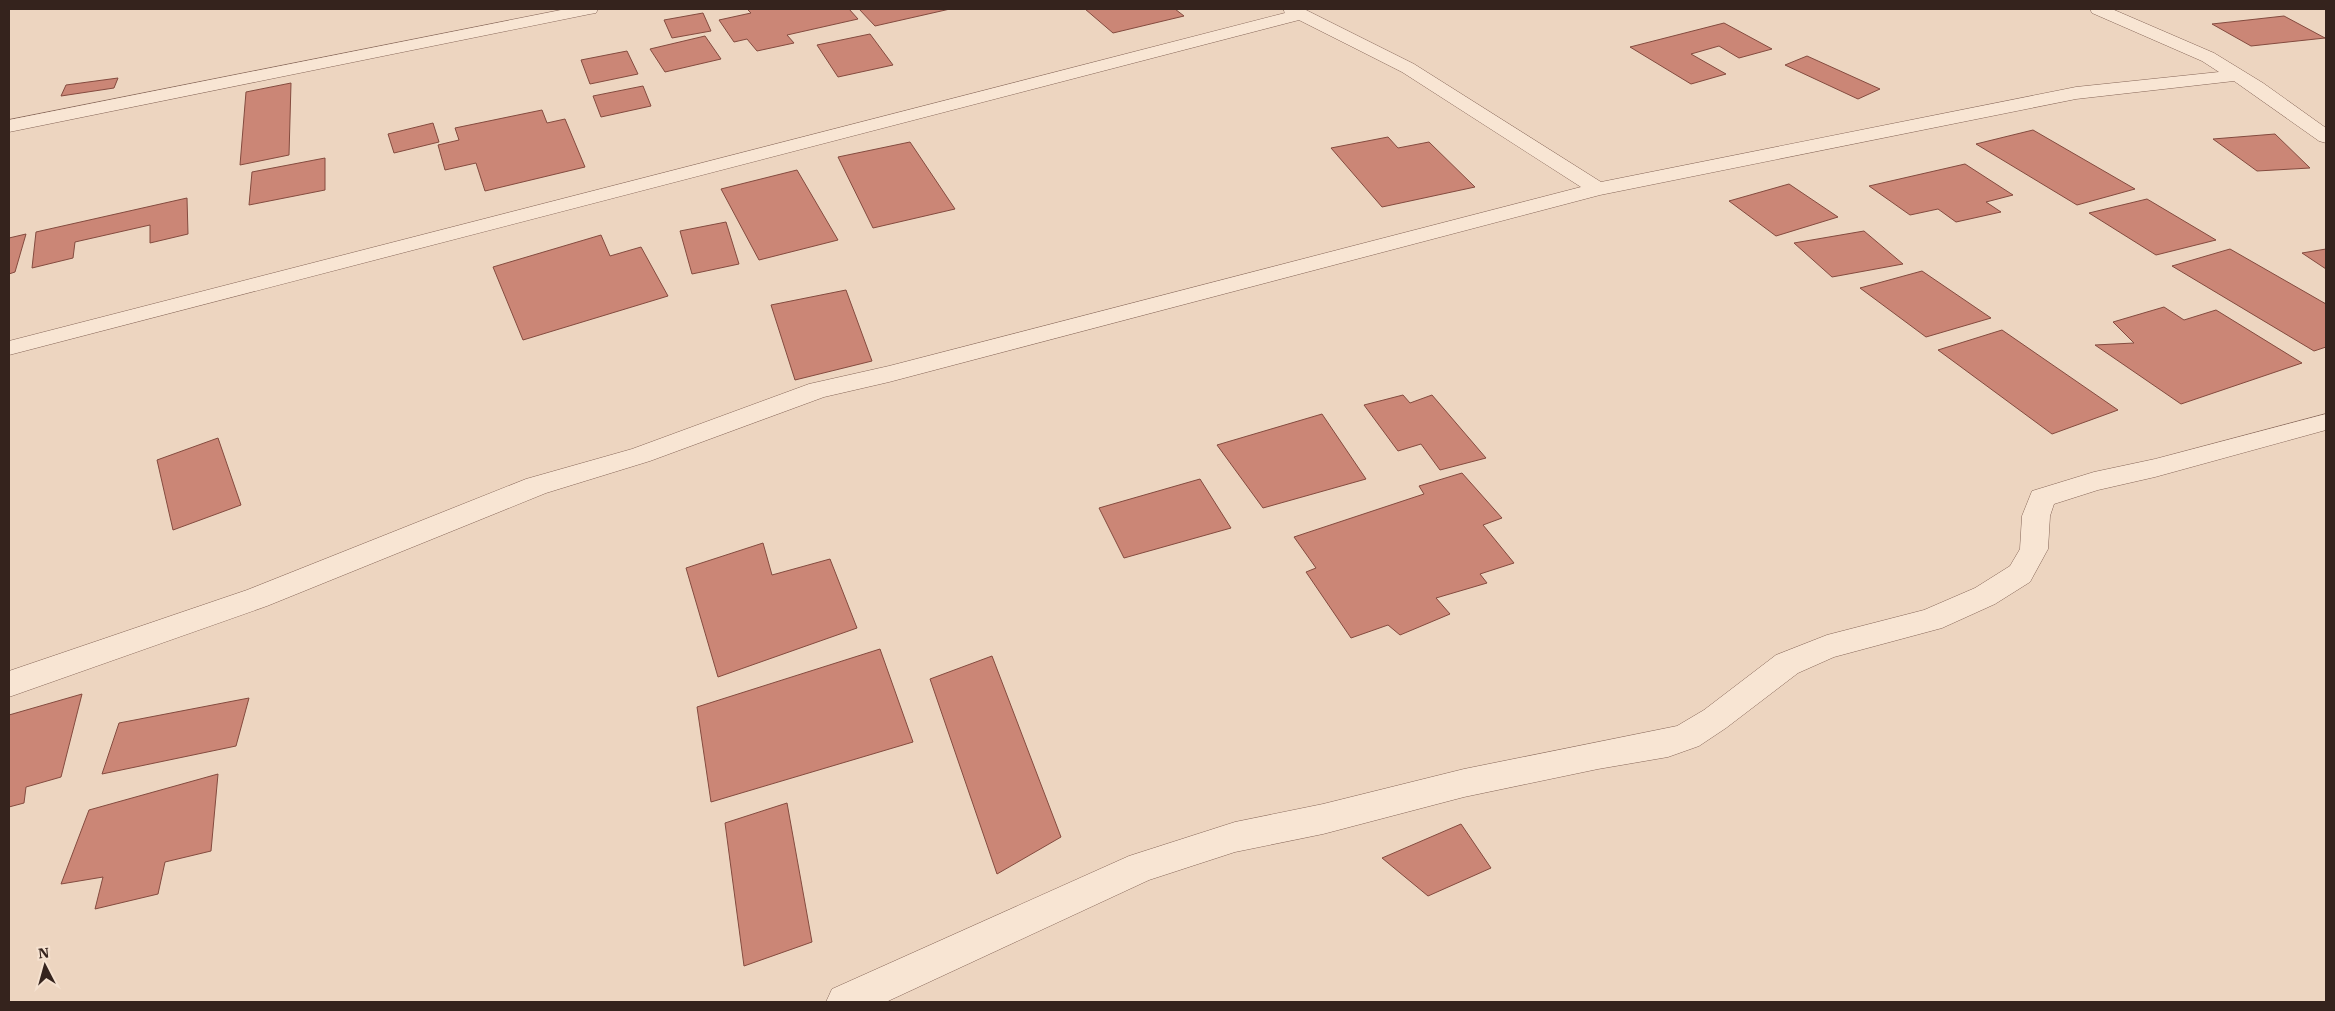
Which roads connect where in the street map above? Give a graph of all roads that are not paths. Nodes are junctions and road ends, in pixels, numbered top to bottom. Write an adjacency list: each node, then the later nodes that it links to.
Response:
1 (590, 9): 5 (street)
2 (2098, 9): 4 (street)
3 (1296, 11): 7 (street); 8 (street)
4 (2238, 75): 6 (street); 7 (street)
5 (9, 126)
6 (2326, 137)
7 (1598, 189): 10 (street)
8 (9, 348)
9 (2326, 422): 11 (street)
10 (9, 684)
11 (846, 1002)

